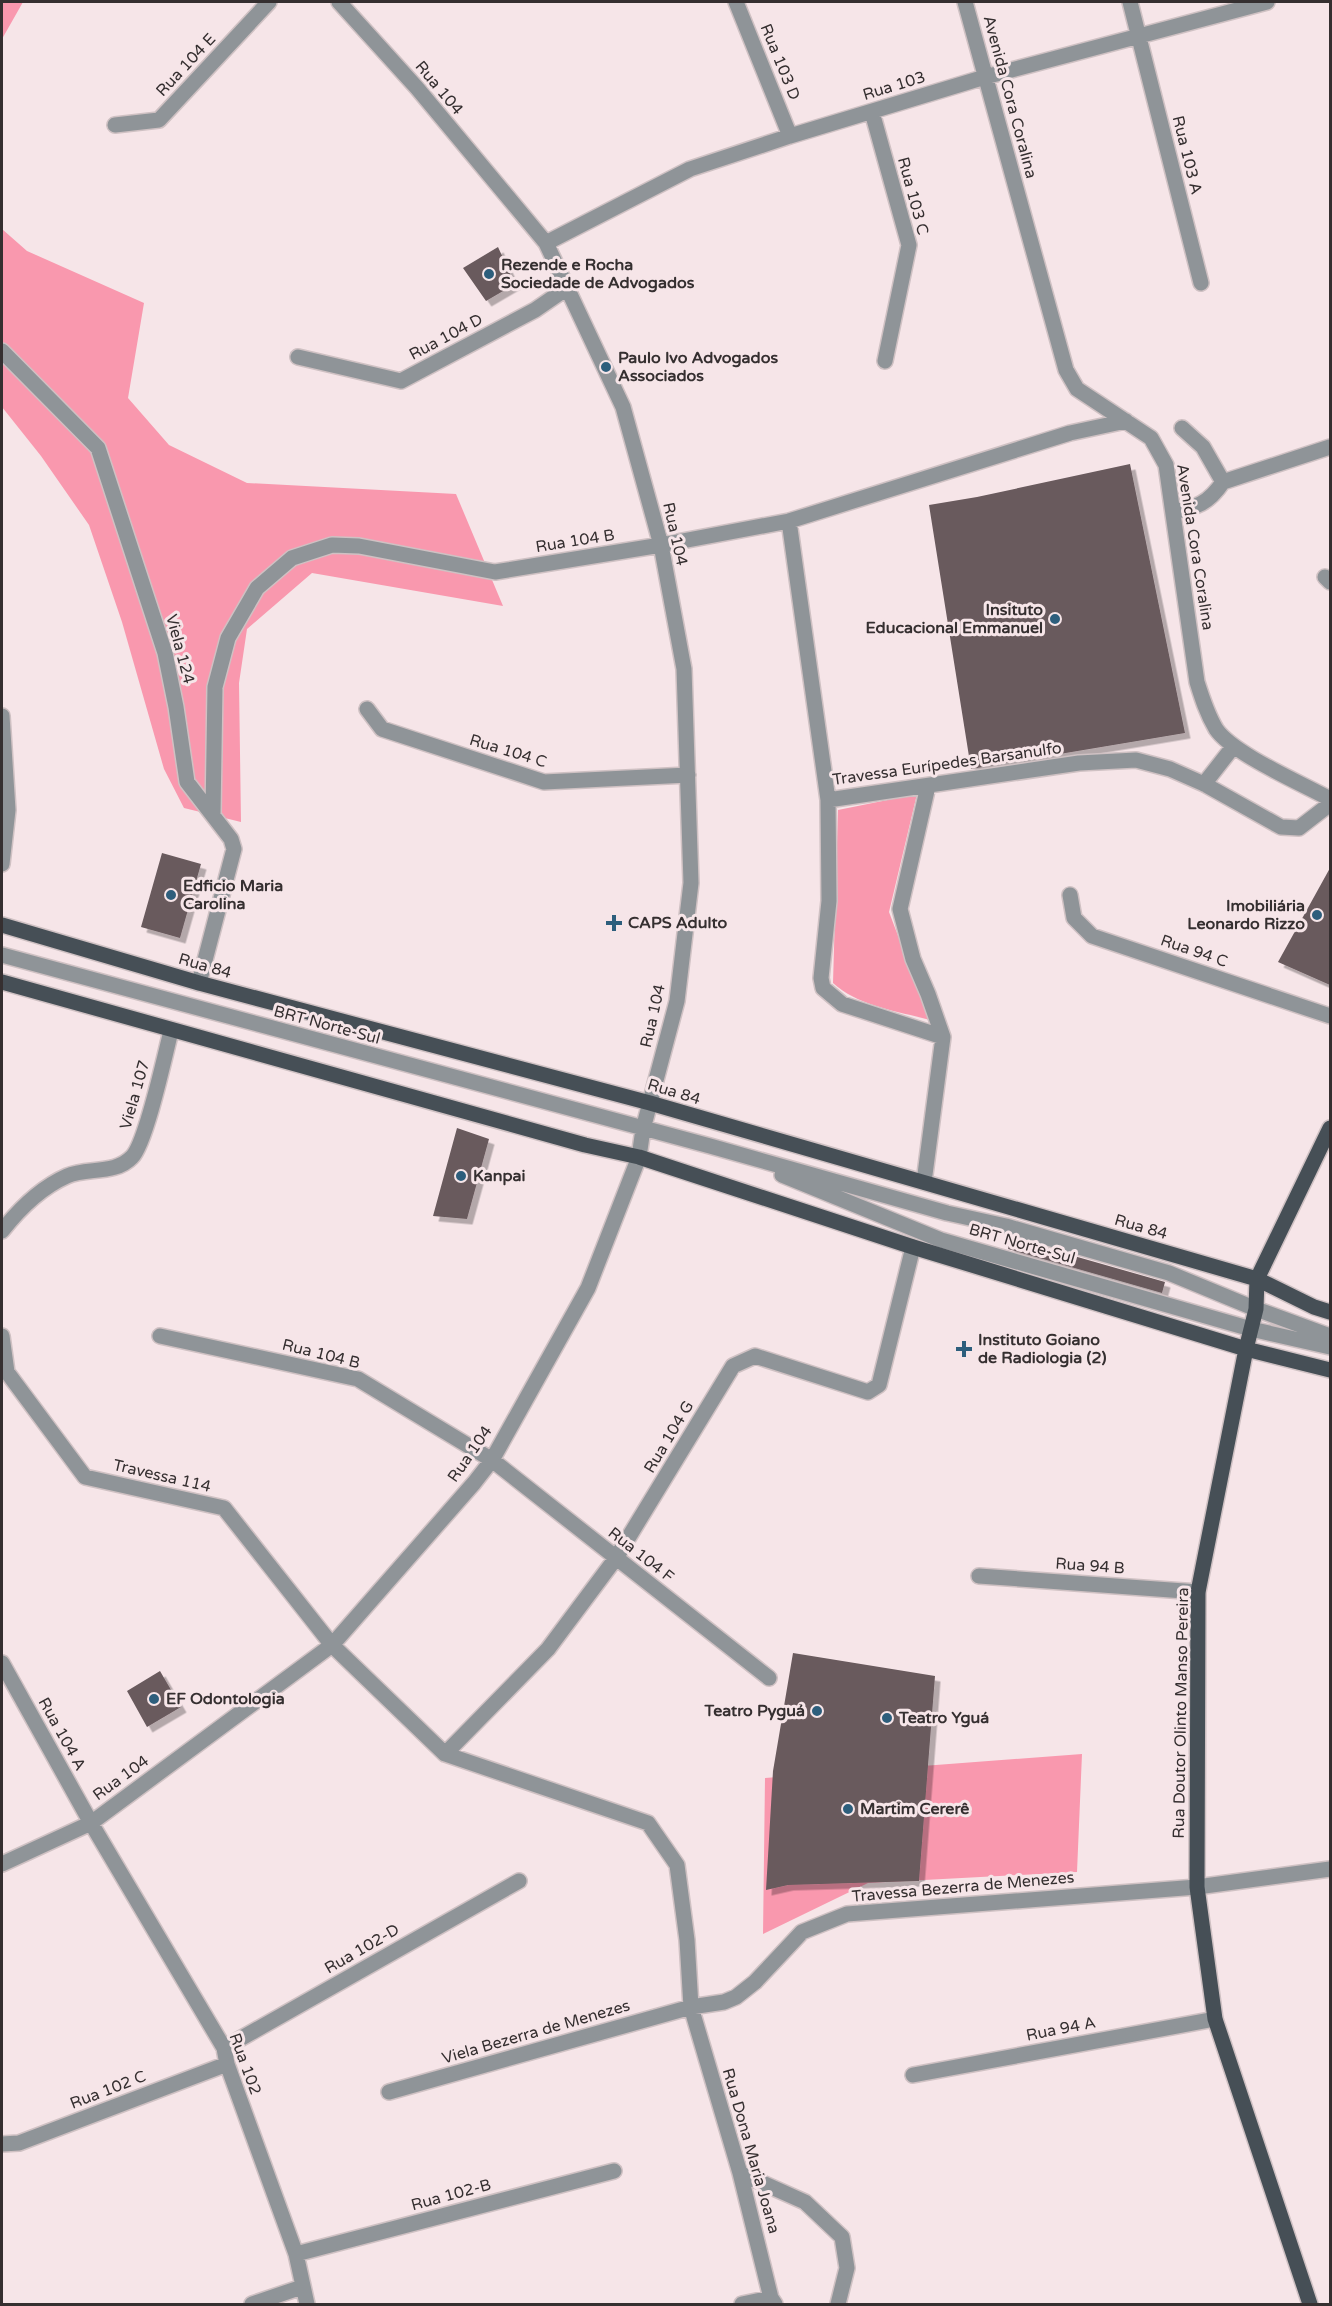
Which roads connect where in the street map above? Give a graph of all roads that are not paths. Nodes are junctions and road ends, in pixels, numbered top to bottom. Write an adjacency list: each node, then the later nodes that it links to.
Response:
1 (269, 2): 10 (street, Rua 104 E)
2 (339, 2): 12 (street, Rua 104)
3 (736, 2): 11 (street, Rua 103 D)
4 (965, 2): 8 (street, Avenida Cora Coralina)
5 (1130, 2): 7 (street, Rua 103 A)
6 (1267, 2): 7 (street, Rua 103)
7 (1139, 35): 8 (street, Rua 103); 13 (street, Rua 103 A)
8 (985, 77): 9 (street, Rua 103); 18 (street, Avenida Cora Coralina)
9 (872, 112): 11 (street, Rua 103); 17 (street, Rua 103 C)
10 (115, 125)
11 (790, 136): 12 (street, Rua 103)
12 (546, 243): 14 (street, Rua 104)
13 (1201, 283)
14 (567, 288): 16 (street, Rua 104 D); 24 (street, Rua 104)
15 (2, 351): 34 (street, Viela 124)
16 (298, 357)
17 (885, 361)
18 (1126, 421): 22 (street, Avenida Cora Coralina); 23 (street)
19 (1182, 428): 21 (street)
20 (1330, 447): 21 (street)
21 (1223, 482): 22 (street)
22 (1173, 512): 27 (street, Avenida Cora Coralina)
23 (789, 521): 24 (street); 32 (street, Travessa Eurípedes Barsanulfo)
24 (661, 545): 28 (street, Rua 104); 34 (street, Rua 104 B)
25 (367, 709): 28 (street, Rua 104 C)
26 (2, 716): 35 (street)
27 (1233, 747): 29 (street); 31 (street, Avenida Cora Coralina)
28 (688, 775): 44 (street, Rua 104)
29 (1204, 784): 30 (street, Travessa Eurípedes Barsanulfo); 33 (street, Travessa Eurípedes Barsanulfo)
30 (928, 786): 32 (street, Travessa Eurípedes Barsanulfo); 43 (street)
31 (1330, 799)
32 (828, 800): 43 (street)
33 (1330, 804)
34 (213, 814): 40 (street, Viela 124)
35 (2, 864)
36 (1070, 895): 41 (street, Rua 94 C)
37 (2, 925): 40 (main road, Rua 84)
38 (2, 955): 46 (street, BRT Norte-Sul)
39 (2, 982): 42 (main road)
40 (199, 983): 44 (main road, Rua 84)
41 (1330, 1016)
42 (171, 1031): 48 (main road); 50 (street, Viela 107)
43 (943, 1037): 49 (street)
44 (650, 1103): 46 (street, Rua 104); 49 (main road, Rua 84)
45 (1330, 1128): 52 (main road, Rua Doutor Olinto Manso Pereira)
46 (643, 1129): 47 (street, BRT Norte-Sul); 48 (street, Rua 104)
47 (711, 1147): 53 (street, BRT Norte-Sul); 55 (street, BRT Norte-Sul)
48 (639, 1157): 51 (main road); 62 (street, Rua 104)
49 (924, 1182): 52 (main road, Rua 84)
50 (2, 1231)
51 (913, 1247): 60 (main road); 63 (street, Rua 104 G)
52 (1257, 1279): 53 (main road, Rua Doutor Olinto Manso Pereira); 54 (main road, Rua 84)
53 (1256, 1309): 55 (main road, Rua Doutor Olinto Manso Pereira); 58 (street, BRT Norte-Sul)
54 (1330, 1312)
55 (1251, 1329): 59 (street, BRT Norte-Sul); 60 (main road, Rua Doutor Olinto Manso Pereira)
56 (2, 1336): 66 (street, Travessa 114)
57 (160, 1336): 62 (street, Rua 104 B)
58 (1330, 1336)
59 (1330, 1347)
60 (1246, 1349): 61 (main road); 65 (main road, Rua Doutor Olinto Manso Pereira)
61 (1330, 1370)
62 (492, 1460): 63 (street, Rua 104 F); 66 (street, Rua 104)
63 (616, 1558): 68 (street, Rua 104 F); 69 (street, Rua 104 G)
64 (979, 1576): 65 (street, Rua 94 B)
65 (1198, 1592): 74 (main road, Rua Doutor Olinto Manso Pereira)
66 (332, 1645): 69 (street); 70 (street, Rua 104)
67 (2, 1664): 70 (street, Rua 104 A)
68 (769, 1678)
69 (445, 1754): 75 (street)
70 (91, 1823): 71 (street, Rua 104); 77 (street, Rua 102)
71 (2, 1864)
72 (1330, 1869): 74 (street, Travessa Bezerra de Menezes)
73 (519, 1881): 77 (street, Rua 102-D)
74 (1197, 1887): 75 (street, Travessa Bezerra de Menezes); 76 (main road, Rua Doutor Olinto Manso Pereira)
75 (692, 2007): 80 (street, Viela Bezerra de Menezes); 83 (street, Rua Dona Maria Joana)
76 (1215, 2019): 79 (street, Rua 94 A); 91 (main road, Rua Doutor Olinto Manso Pereira)
77 (224, 2048): 78 (street, Rua 102)
78 (227, 2064): 81 (street, Rua 102 C); 84 (street, Rua 102)
79 (913, 2075)
80 (389, 2092)
81 (2, 2144)
82 (614, 2171): 84 (street, Rua 102-B)
83 (740, 2173): 86 (street, Rua Dona Maria Joana); 90 (street)
84 (296, 2254): 85 (street, Rua 102)
85 (302, 2287): 87 (street); 88 (street, Rua 102)
86 (773, 2301): 89 (street)
87 (252, 2304)
88 (307, 2304)
89 (742, 2304)
90 (838, 2304)
91 (1310, 2304)

